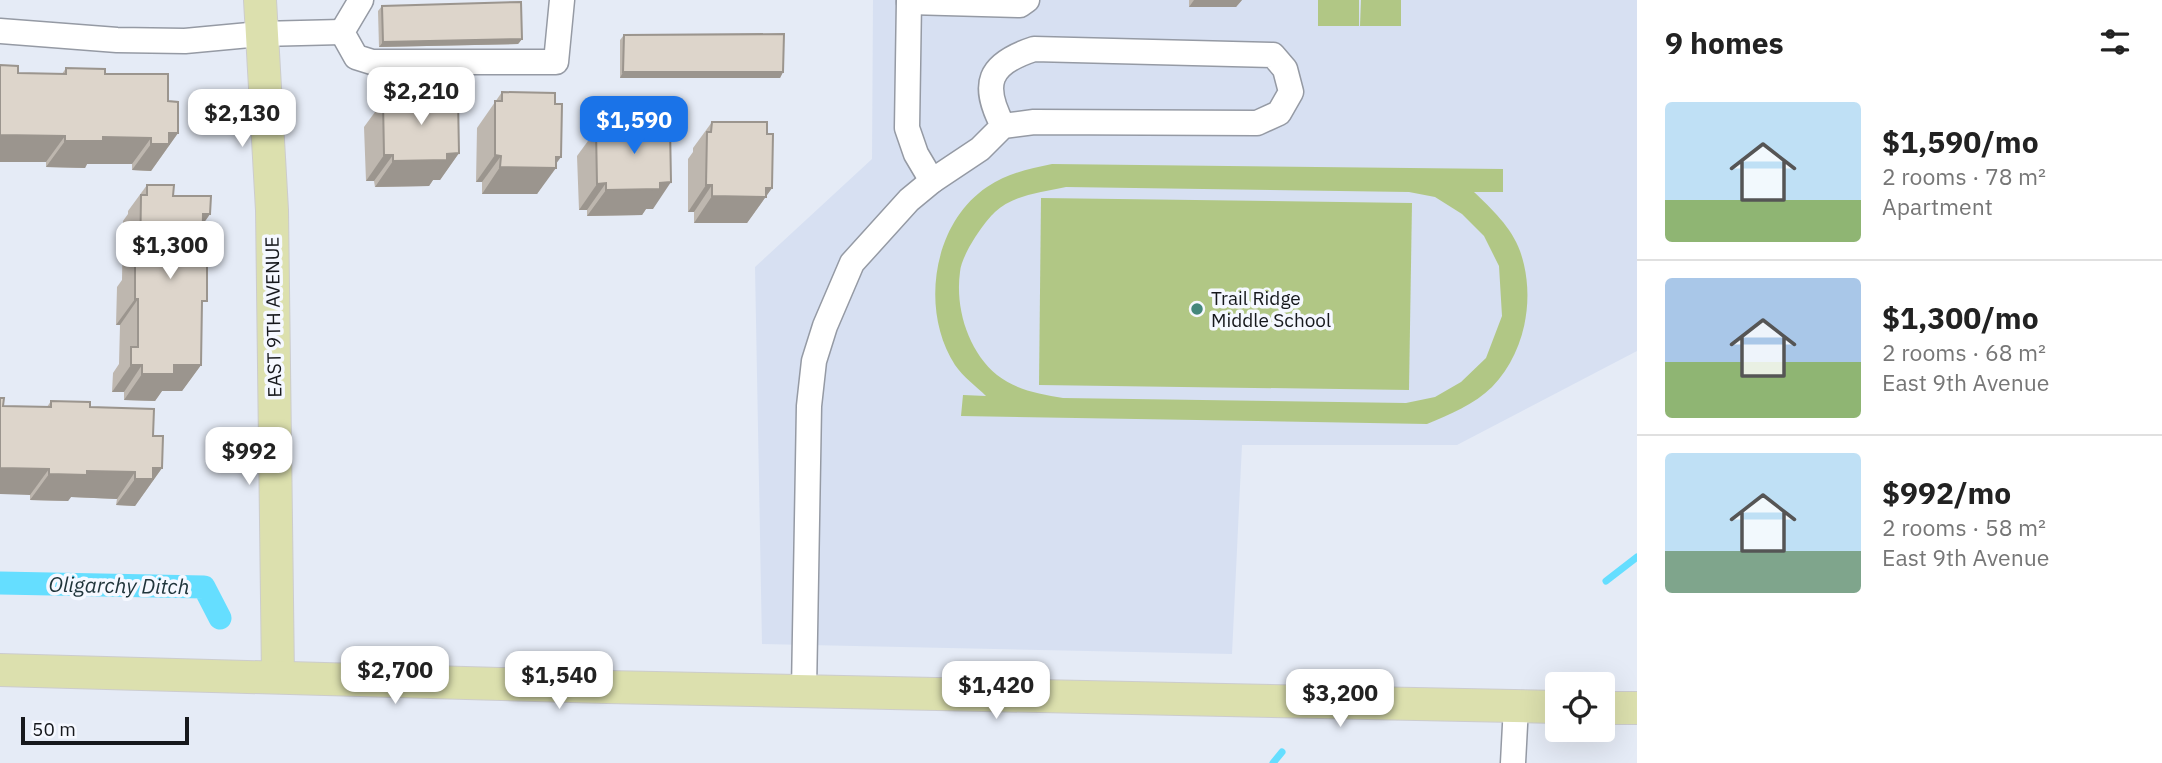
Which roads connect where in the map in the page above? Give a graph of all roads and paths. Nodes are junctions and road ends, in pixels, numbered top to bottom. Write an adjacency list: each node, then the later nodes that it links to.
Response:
1 (260, 0): 8 (main road, EAST 9TH AVENUE)
2 (361, 0): 7 (street)
3 (562, 0): 7 (street)
4 (1027, 0): 5 (street)
5 (909, 1): 10 (street)
6 (0, 31): 8 (street)
7 (342, 32): 8 (street)
8 (260, 34): 12 (main road, EAST 9TH AVENUE)
9 (1003, 126): 9 (street); 10 (street)
10 (932, 181): 13 (street)
11 (0, 670): 12 (main road)
12 (278, 677): 13 (main road)
13 (804, 691): 14 (main road)
14 (1516, 706): 15 (main road); 18 (street)
15 (1545, 706)
16 (1615, 708): 17 (main road)
17 (1637, 708)
18 (1513, 763)

